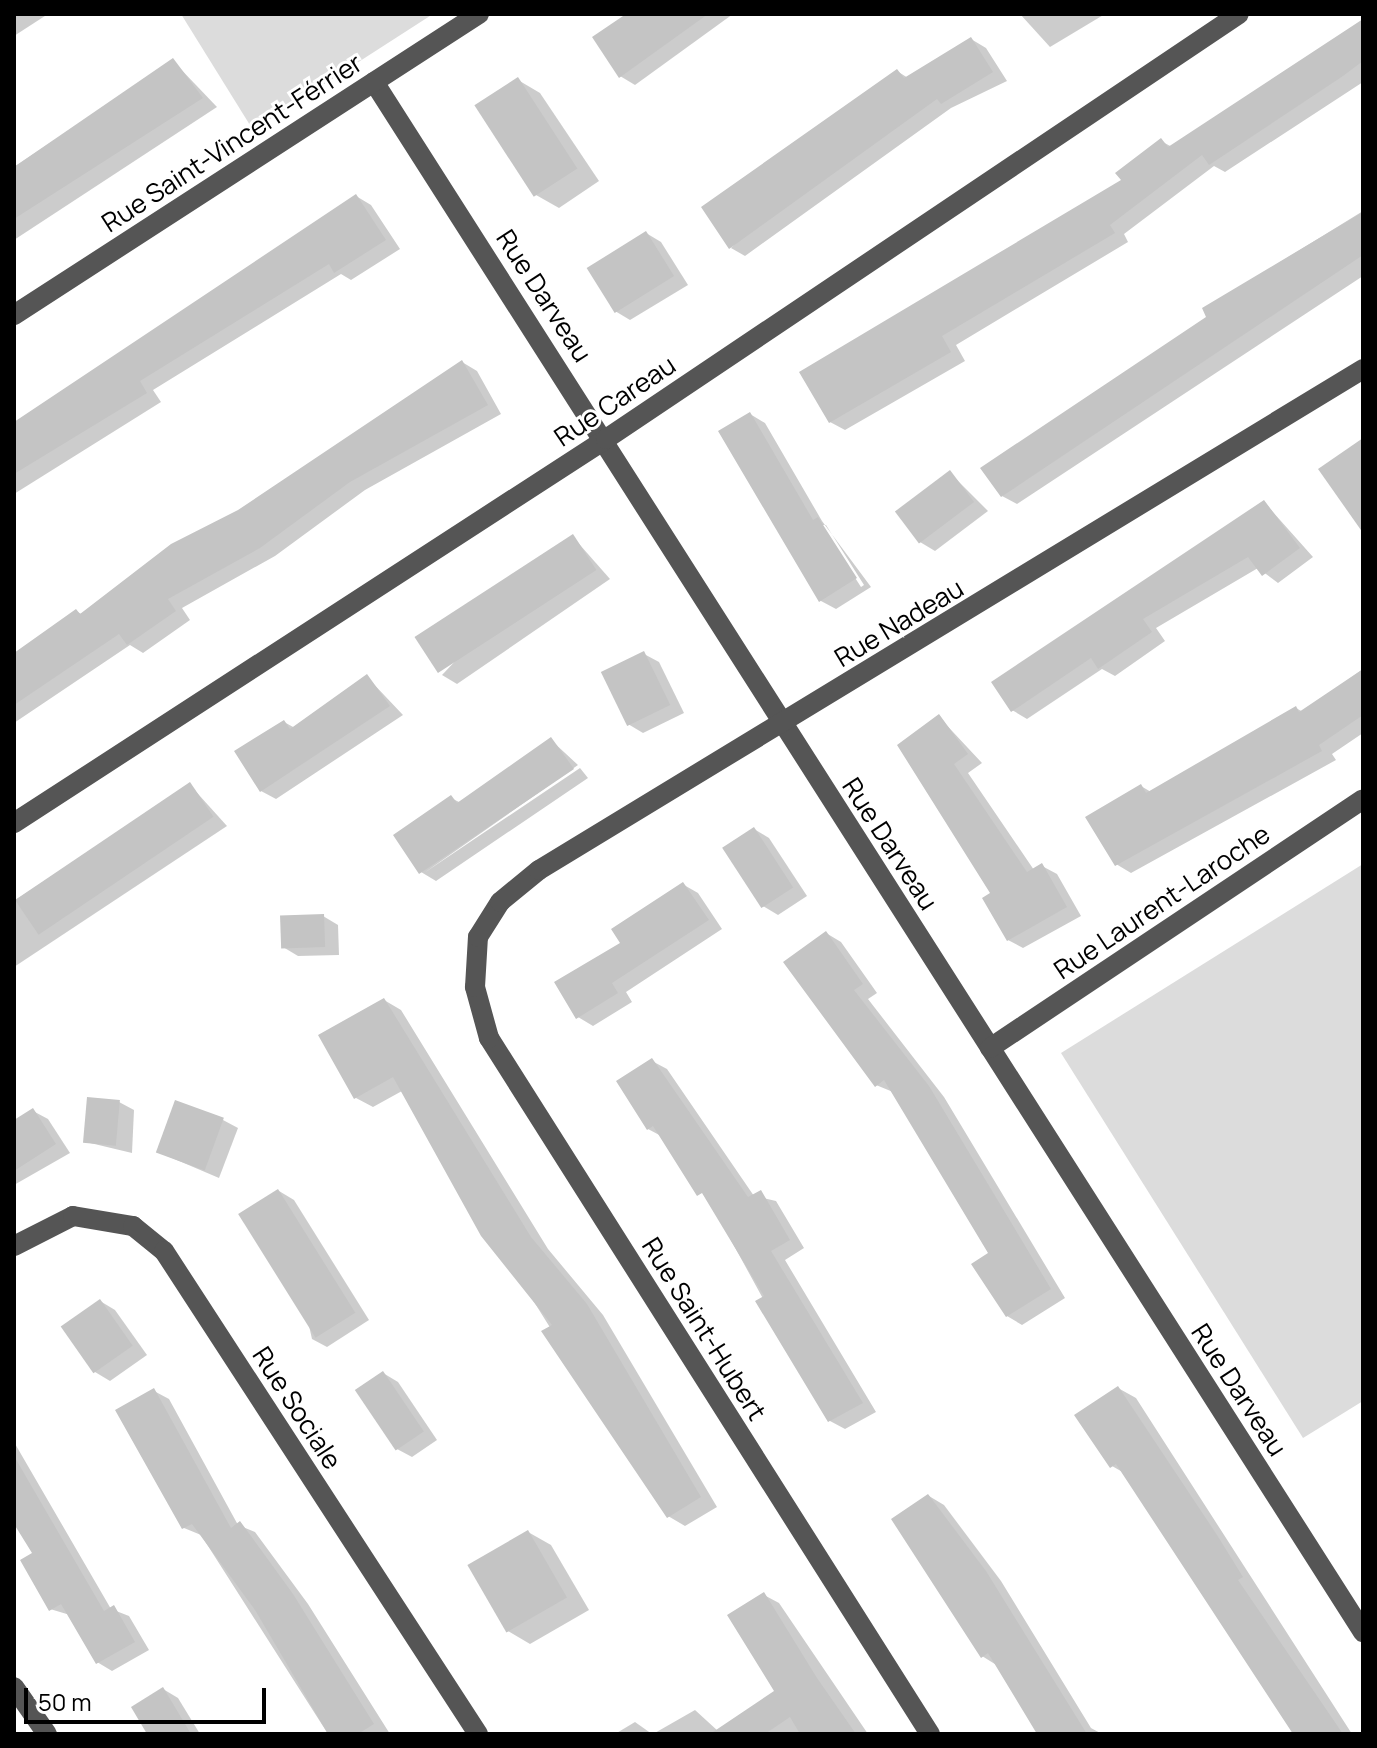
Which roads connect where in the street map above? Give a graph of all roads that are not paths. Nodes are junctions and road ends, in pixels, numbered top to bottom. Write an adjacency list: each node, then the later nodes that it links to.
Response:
1 (479, 14): 3 (street, Rue Saint-Vincent-Férrier)
2 (1239, 14): 6 (street, Rue Careau)
3 (374, 82): 4 (street, Rue Saint-Vincent-Férrier); 6 (street, Rue Darveau)
4 (14, 315)
5 (1363, 369): 7 (street, Rue Nadeau)
6 (606, 439): 7 (street, Rue Darveau); 9 (street, Rue Careau)
7 (782, 724): 10 (street, Rue Nadeau); 11 (street, Rue Darveau)
8 (1363, 799): 11 (street, Rue Laurent-Laroche)
9 (14, 823)
10 (478, 937): 17 (street, Rue Saint-Hubert)
11 (990, 1048): 13 (street, Rue Darveau)
12 (14, 1246): 16 (street, Rue Sociale)
13 (1363, 1632)
14 (14, 1687): 15 (street)
15 (47, 1734)
16 (478, 1734)
17 (930, 1734)

